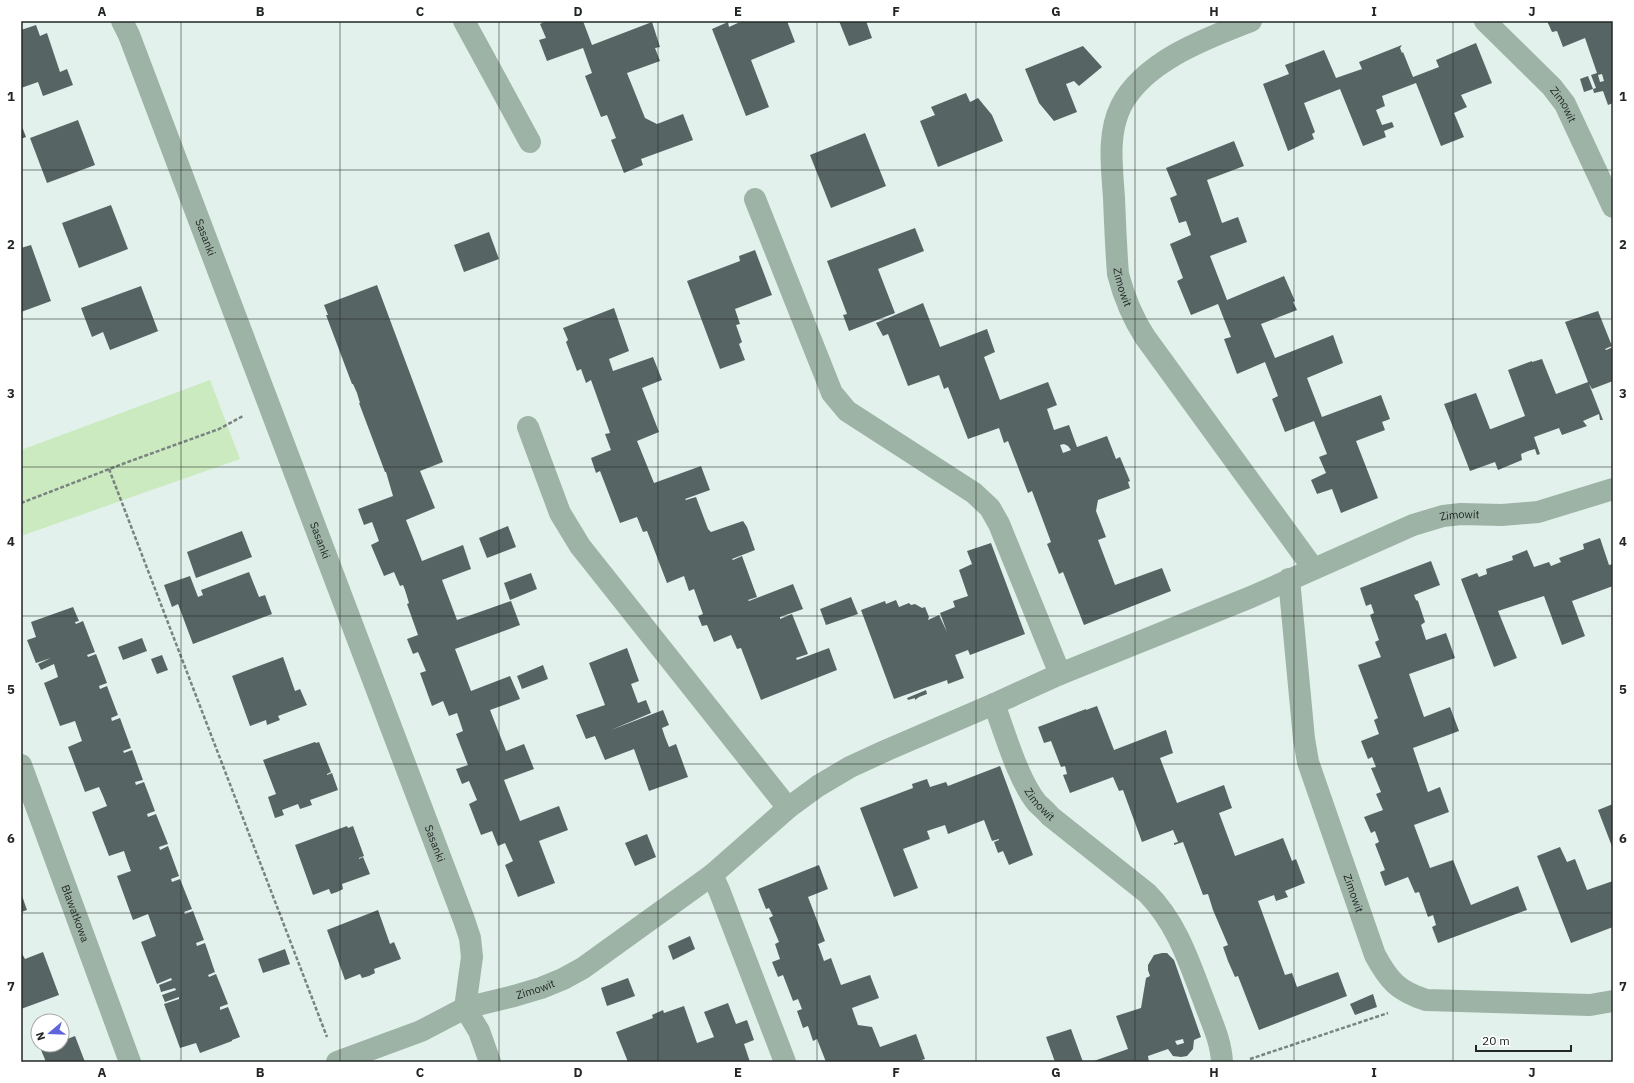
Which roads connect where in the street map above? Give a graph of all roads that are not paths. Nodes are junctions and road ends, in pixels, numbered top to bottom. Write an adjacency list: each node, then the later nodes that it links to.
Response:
1 (122, 21): 18 (street, Sasanki)
2 (464, 21): 5 (street)
3 (1251, 21): 10 (street, Zimowit)
4 (1485, 21): 7 (street, Zimowit)
5 (530, 142)
6 (755, 199): 12 (street)
7 (1613, 207)
8 (528, 427): 15 (street)
9 (1613, 489): 10 (street, Zimowit)
10 (1313, 568): 11 (street, Zimowit)
11 (1289, 579): 12 (street, Zimowit); 17 (street, Zimowit)
12 (1060, 674): 13 (street, Zimowit)
13 (994, 704): 15 (street, Zimowit); 23 (street, Zimowit)
14 (21, 765): 19 (street, Bławatkowa)
15 (788, 808): 16 (street, Zimowit)
16 (712, 875): 18 (street, Zimowit); 22 (street)
17 (1613, 1001)
18 (465, 1008): 20 (street, Zimowit); 21 (street)
19 (130, 1062)
20 (337, 1062)
21 (490, 1062)
22 (785, 1062)
23 (1222, 1062)

